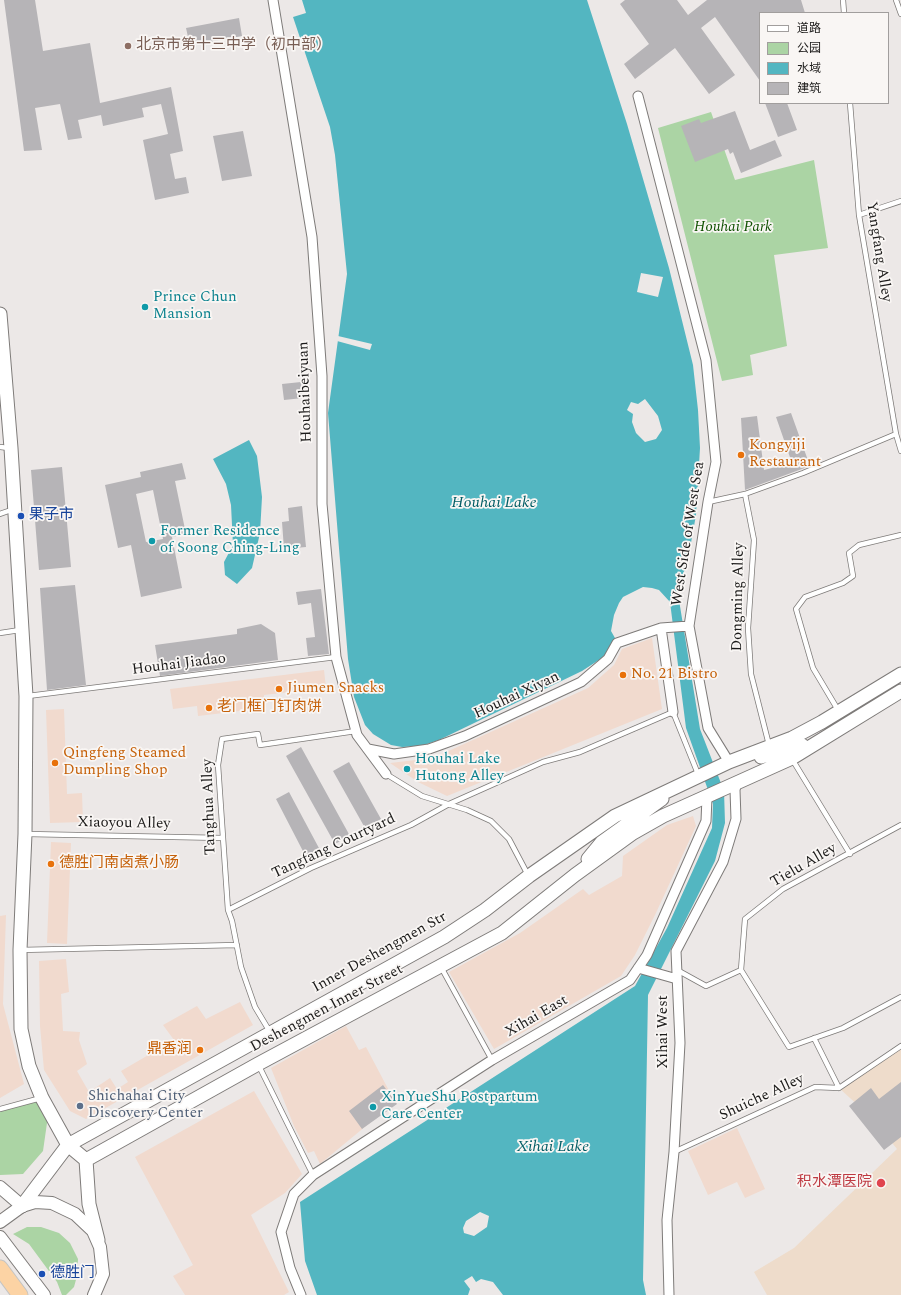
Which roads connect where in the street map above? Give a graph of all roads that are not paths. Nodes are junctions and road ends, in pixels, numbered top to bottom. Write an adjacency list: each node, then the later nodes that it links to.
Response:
1 (273, 0): 24 (street, Houhaibeiyuan)
2 (843, 0): 4 (lane)
3 (896, 0): 5 (lane)
4 (844, 12)
5 (901, 14)
6 (638, 96): 16 (street, West Side of West Sea)
7 (850, 104): 9 (lane, Yangfang Alley)
8 (901, 201): 9 (lane)
9 (859, 215): 12 (lane, Yangfang Alley)
10 (0, 314): 11 (main road)
11 (3, 377): 13 (main road)
12 (896, 434): 14 (lane, Yangfang Alley); 15 (lane)
13 (5, 447): 17 (main road)
14 (901, 451)
15 (745, 494): 16 (lane); 32 (lane, Dongming Alley)
16 (708, 502): 20 (street, West Side of West Sea)
17 (14, 509): 18 (lane); 22 (main road)
18 (0, 514)
19 (901, 535): 28 (lane)
20 (689, 626): 21 (street, Houhai Xiyan); 35 (street, West Side of West Sea)
21 (660, 628): 29 (street); 33 (street, Houhai Xiyan)
22 (21, 629): 23 (lane); 27 (main road)
23 (0, 633)
24 (336, 657): 27 (lane, Houhai Jiadao); 30 (street, Houhaibeiyuan)
25 (901, 674): 28 (main road)
26 (901, 691): 31 (main road)
27 (26, 696): 42 (main road)
28 (839, 711): 32 (main road)
29 (673, 712): 37 (lane); 40 (lane, Tangfang Courtyard)
30 (356, 731): 33 (street, Houhaibeiyuan); 43 (lane, Tanghua Alley)
31 (832, 734): 34 (main road); 35 (main road)
32 (769, 747): 35 (main road)
33 (368, 749): 36 (street, Houhaibeiyuan)
34 (792, 758): 38 (main road); 44 (lane)
35 (731, 764): 37 (main road)
36 (386, 774): 40 (lane)
37 (699, 778): 45 (main road, Deshengmen Inner Street); 46 (main road, Inner Deshengmen Str)
38 (736, 782): 39 (main road, Deshengmen Inner Street); 53 (street, Xihai West)
39 (707, 796): 45 (main road, Deshengmen Inner Street); 51 (street, Xihai East)
40 (449, 804): 46 (lane); 47 (lane, Tangfang Courtyard)
41 (901, 825): 44 (lane, Tielu Alley)
42 (25, 834): 43 (lane, Xiaoyou Alley); 49 (main road)
43 (223, 838): 47 (lane, Tanghua Alley)
44 (850, 854): 52 (lane, Tielu Alley)
45 (575, 875): 50 (main road, Deshengmen Inner Street)
46 (529, 876): 55 (main road, Inner Deshengmen Str)
47 (228, 910): 48 (lane, Tanghua Alley)
48 (237, 945): 49 (lane); 55 (lane, Tanghua Alley)
49 (20, 950): 61 (main road)
50 (441, 967): 58 (lane); 59 (main road, Deshengmen Inner Street)
51 (640, 969): 53 (street); 58 (street, Xihai East)
52 (741, 970): 53 (lane); 56 (lane)
53 (677, 975): 64 (street, Xihai West)
54 (901, 997): 56 (lane)
55 (270, 1032): 63 (main road, Inner Deshengmen Str)
56 (814, 1038): 60 (lane)
57 (901, 1046): 60 (lane)
58 (492, 1060): 66 (street, Xihai East)
59 (258, 1064): 65 (main road, Deshengmen Inner Street); 66 (lane)
60 (838, 1088): 64 (lane, Shuiche Alley)
61 (42, 1098): 62 (lane); 63 (main road)
62 (0, 1109)
63 (68, 1145): 65 (main road); 68 (main road)
64 (674, 1152): 77 (street, Xihai West)
65 (86, 1160): 71 (main road)
66 (313, 1176): 76 (street, Xihai East)
67 (0, 1187): 68 (street)
68 (22, 1206): 69 (street); 71 (street)
69 (2, 1221)
70 (0, 1236): 74 (street)
71 (98, 1240): 75 (street)
72 (0, 1268): 73 (highway)
73 (20, 1295)
74 (44, 1295)
75 (94, 1295)
76 (301, 1295)
77 (669, 1295)

